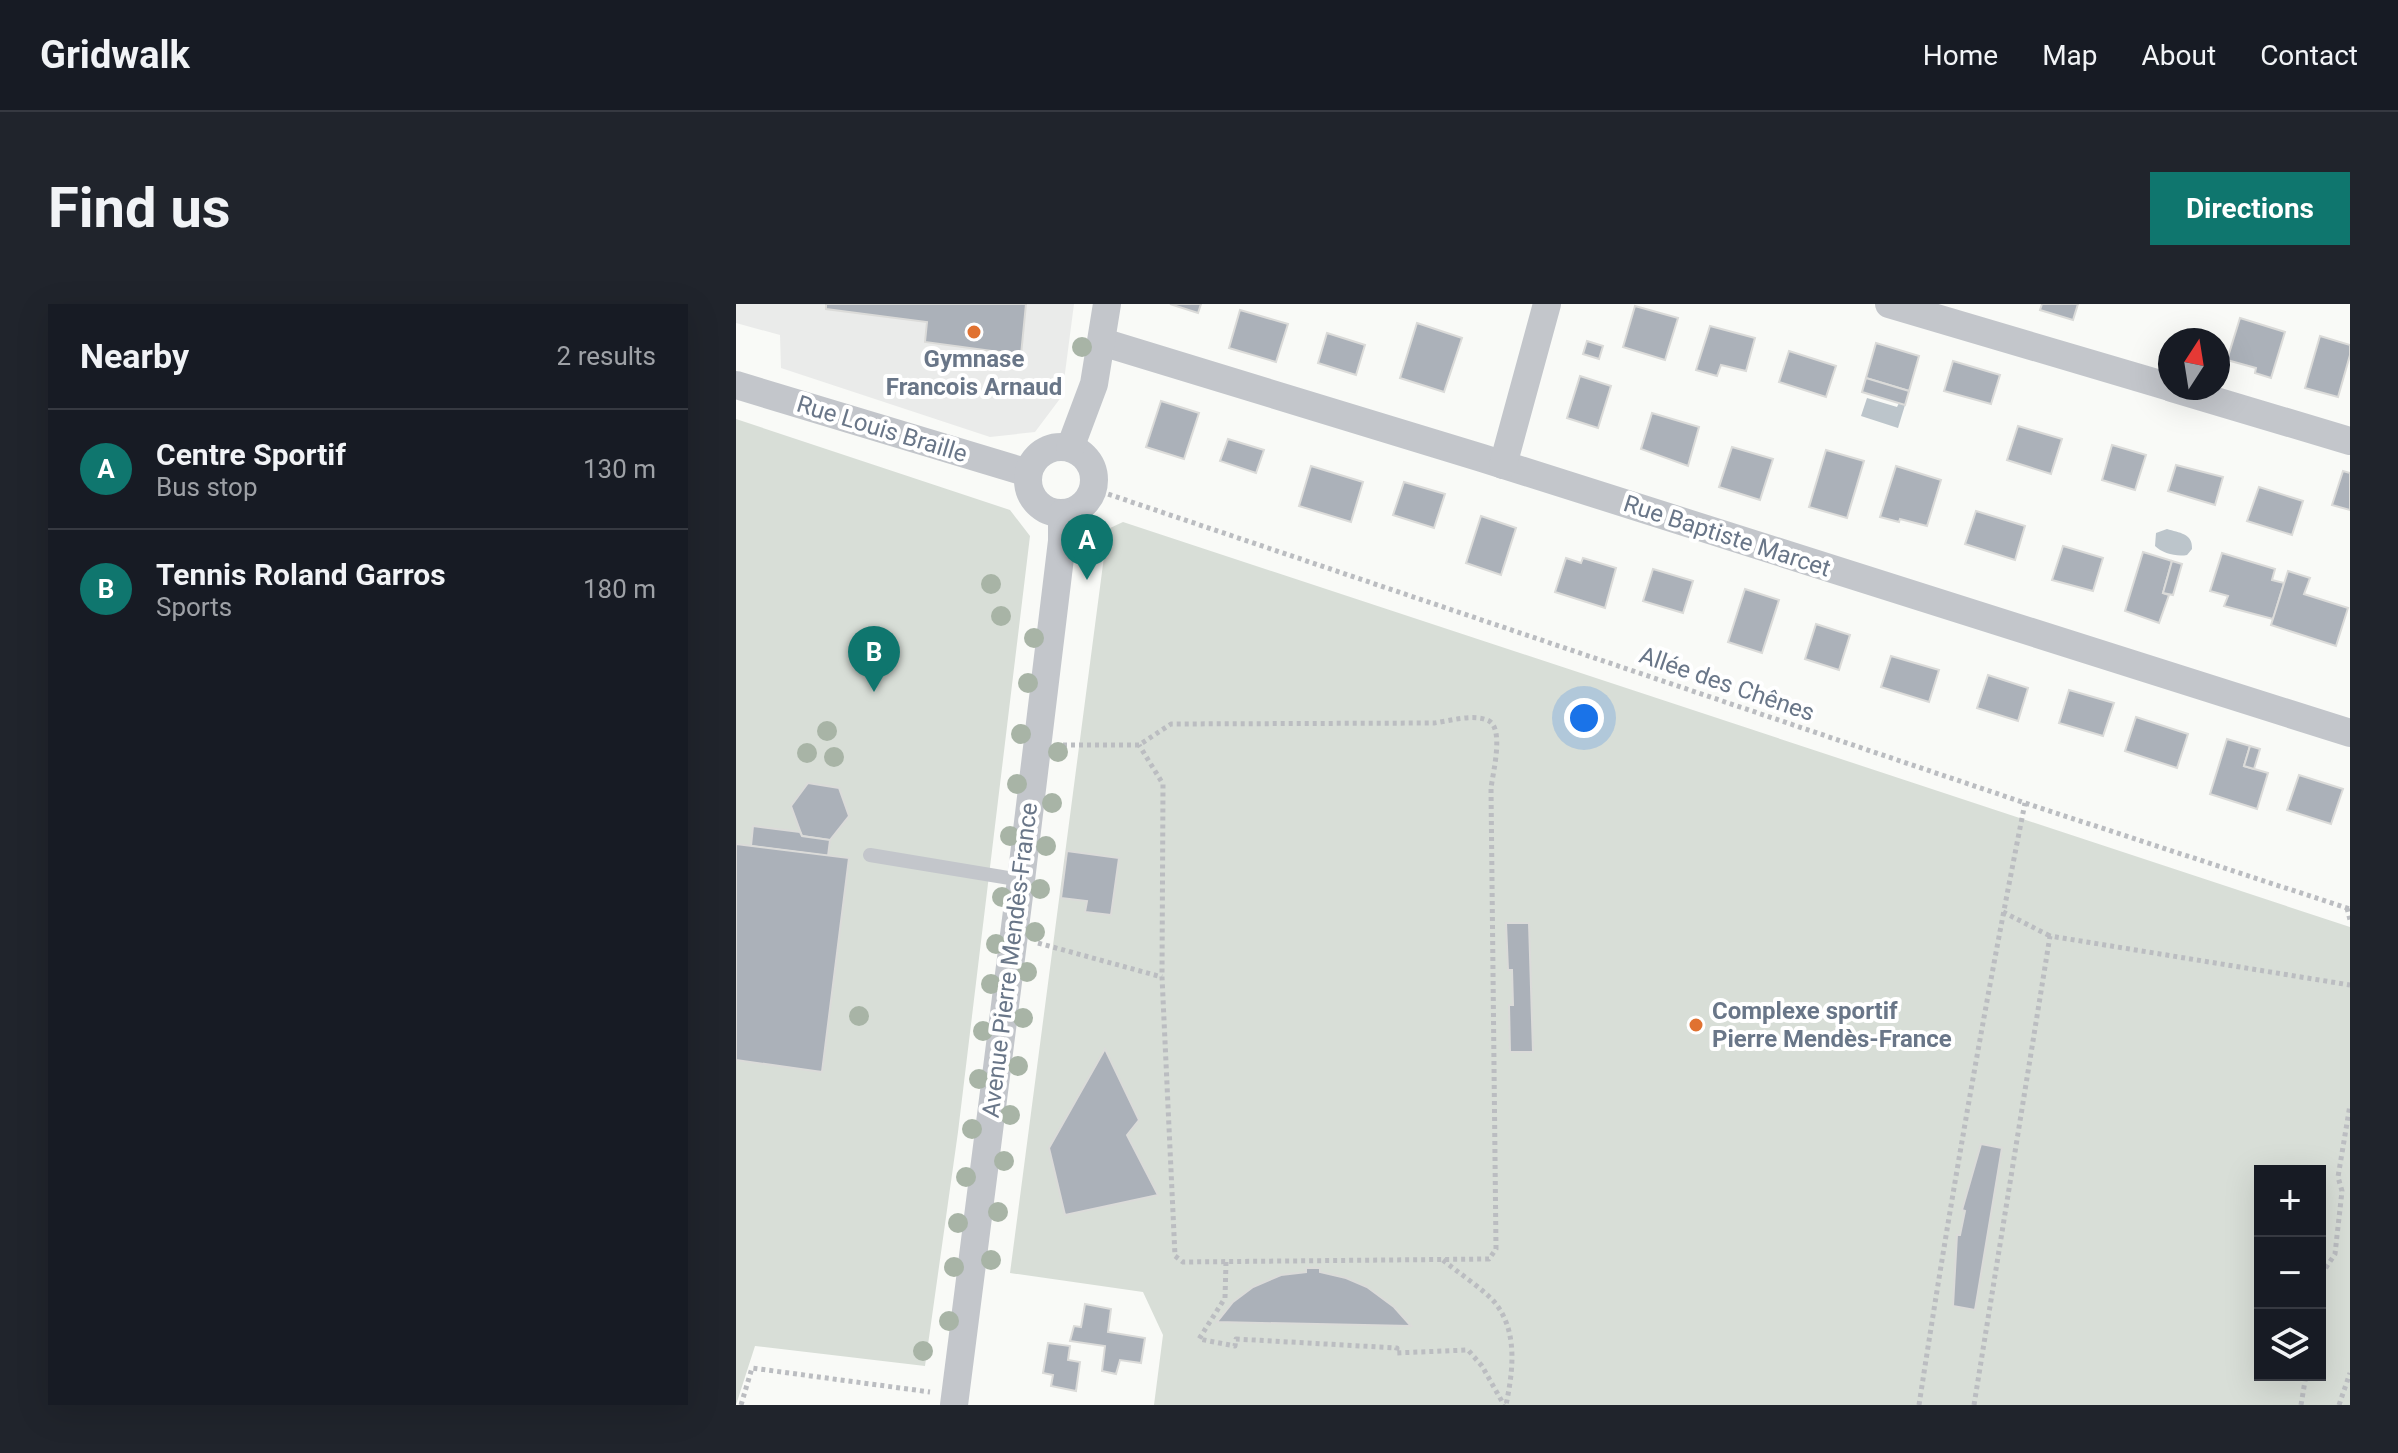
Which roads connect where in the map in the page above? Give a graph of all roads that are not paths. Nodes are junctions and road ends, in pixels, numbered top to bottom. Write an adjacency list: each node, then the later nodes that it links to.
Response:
1 (1107, 304): 4 (street)
2 (1547, 304): 10 (street)
3 (1889, 304): 5 (street)
4 (1102, 342): 9 (street); 10 (street, Rue Baptiste Marcet)
5 (2158, 384)
6 (736, 385): 11 (street, Rue Louis Braille)
7 (2212, 400): 8 (street)
8 (2350, 441)
9 (1070, 448): 11 (street); 12 (street)
10 (1503, 465): 13 (street, Rue Baptiste Marcet)
11 (1028, 473): 12 (street)
12 (1062, 514): 15 (street, Avenue Pierre Mendès-France)
13 (2350, 733)
14 (870, 855): 15 (lane)
15 (1021, 880): 16 (street, Avenue Pierre Mendès-France)
16 (954, 1400)

